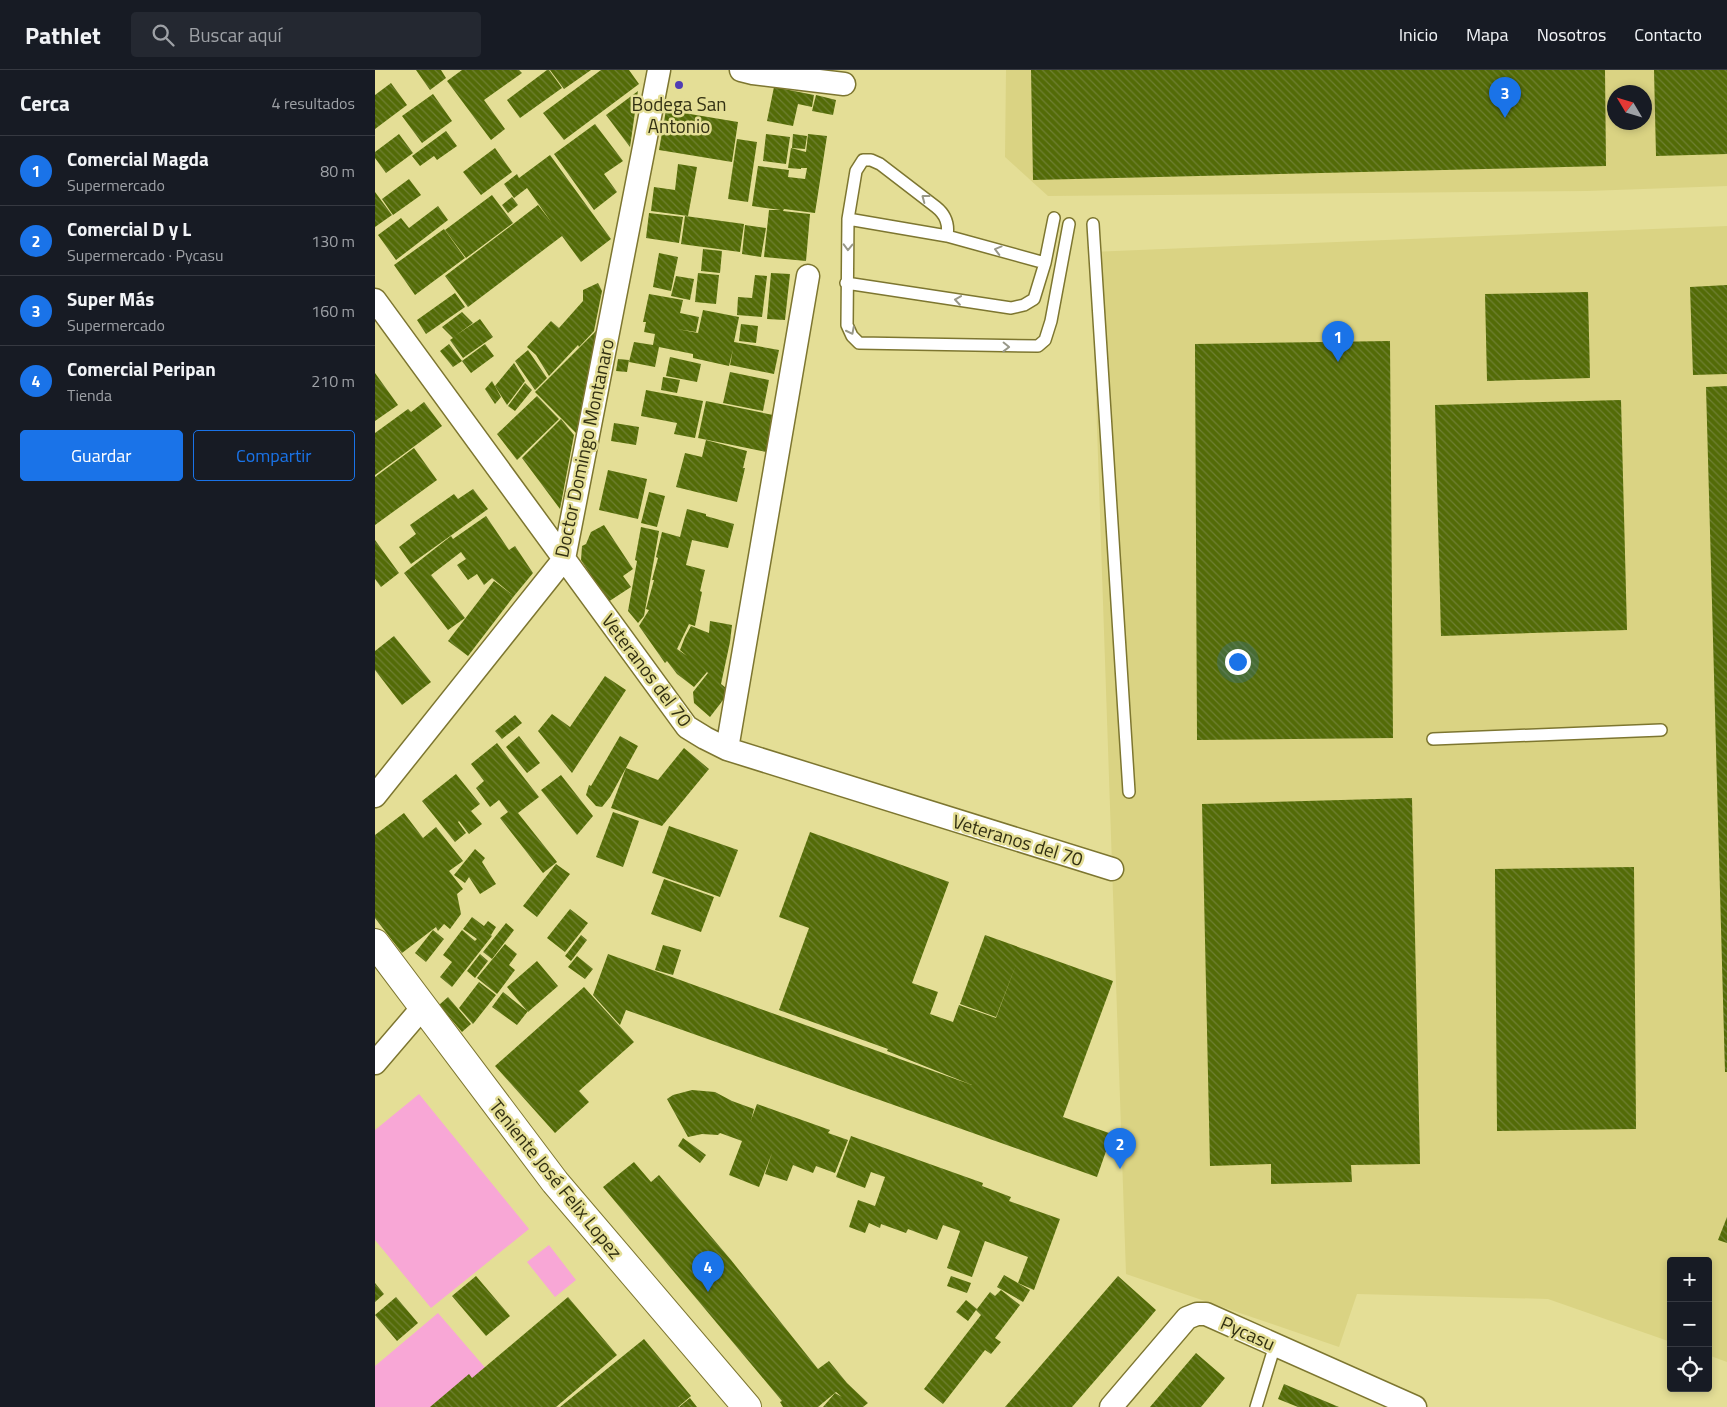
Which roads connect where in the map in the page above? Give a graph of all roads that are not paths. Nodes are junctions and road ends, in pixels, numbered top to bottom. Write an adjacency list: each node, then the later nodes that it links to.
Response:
1 (659, 70): 13 (street, Doctor Domingo Montanaro)
2 (749, 71): 3 (street)
3 (844, 84)
4 (1055, 218): 9 (lane)
5 (848, 219): 8 (lane); 8 (lane, one-way to 5); 11 (lane, one-way to 11)
6 (1069, 224): 11 (lane, one-way to 6)
7 (1093, 224): 17 (lane)
8 (947, 236): 9 (lane, one-way to 8)
9 (1045, 263): 11 (lane, one-way to 11)
10 (808, 276): 16 (street)
11 (846, 284)
12 (375, 300): 13 (street, Veteranos del 70)
13 (564, 559): 16 (street, Veteranos del 70); 18 (street, Doctor Domingo Montanaro)
14 (1661, 730): 15 (lane)
15 (1433, 739)
16 (727, 749): 19 (street, Veteranos del 70)
17 (1129, 792)
18 (375, 796)
19 (1112, 869)
20 (375, 943): 21 (main road, Teniente José Felix Lopez)
21 (423, 1007): 22 (street); 24 (main road, Teniente José Felix Lopez)
22 (375, 1063)
23 (1275, 1345): 25 (street, Pycasu); 26 (lane); 27 (street, Pycasu)
24 (747, 1407)
25 (1111, 1407)
26 (1256, 1407)
27 (1415, 1407)

